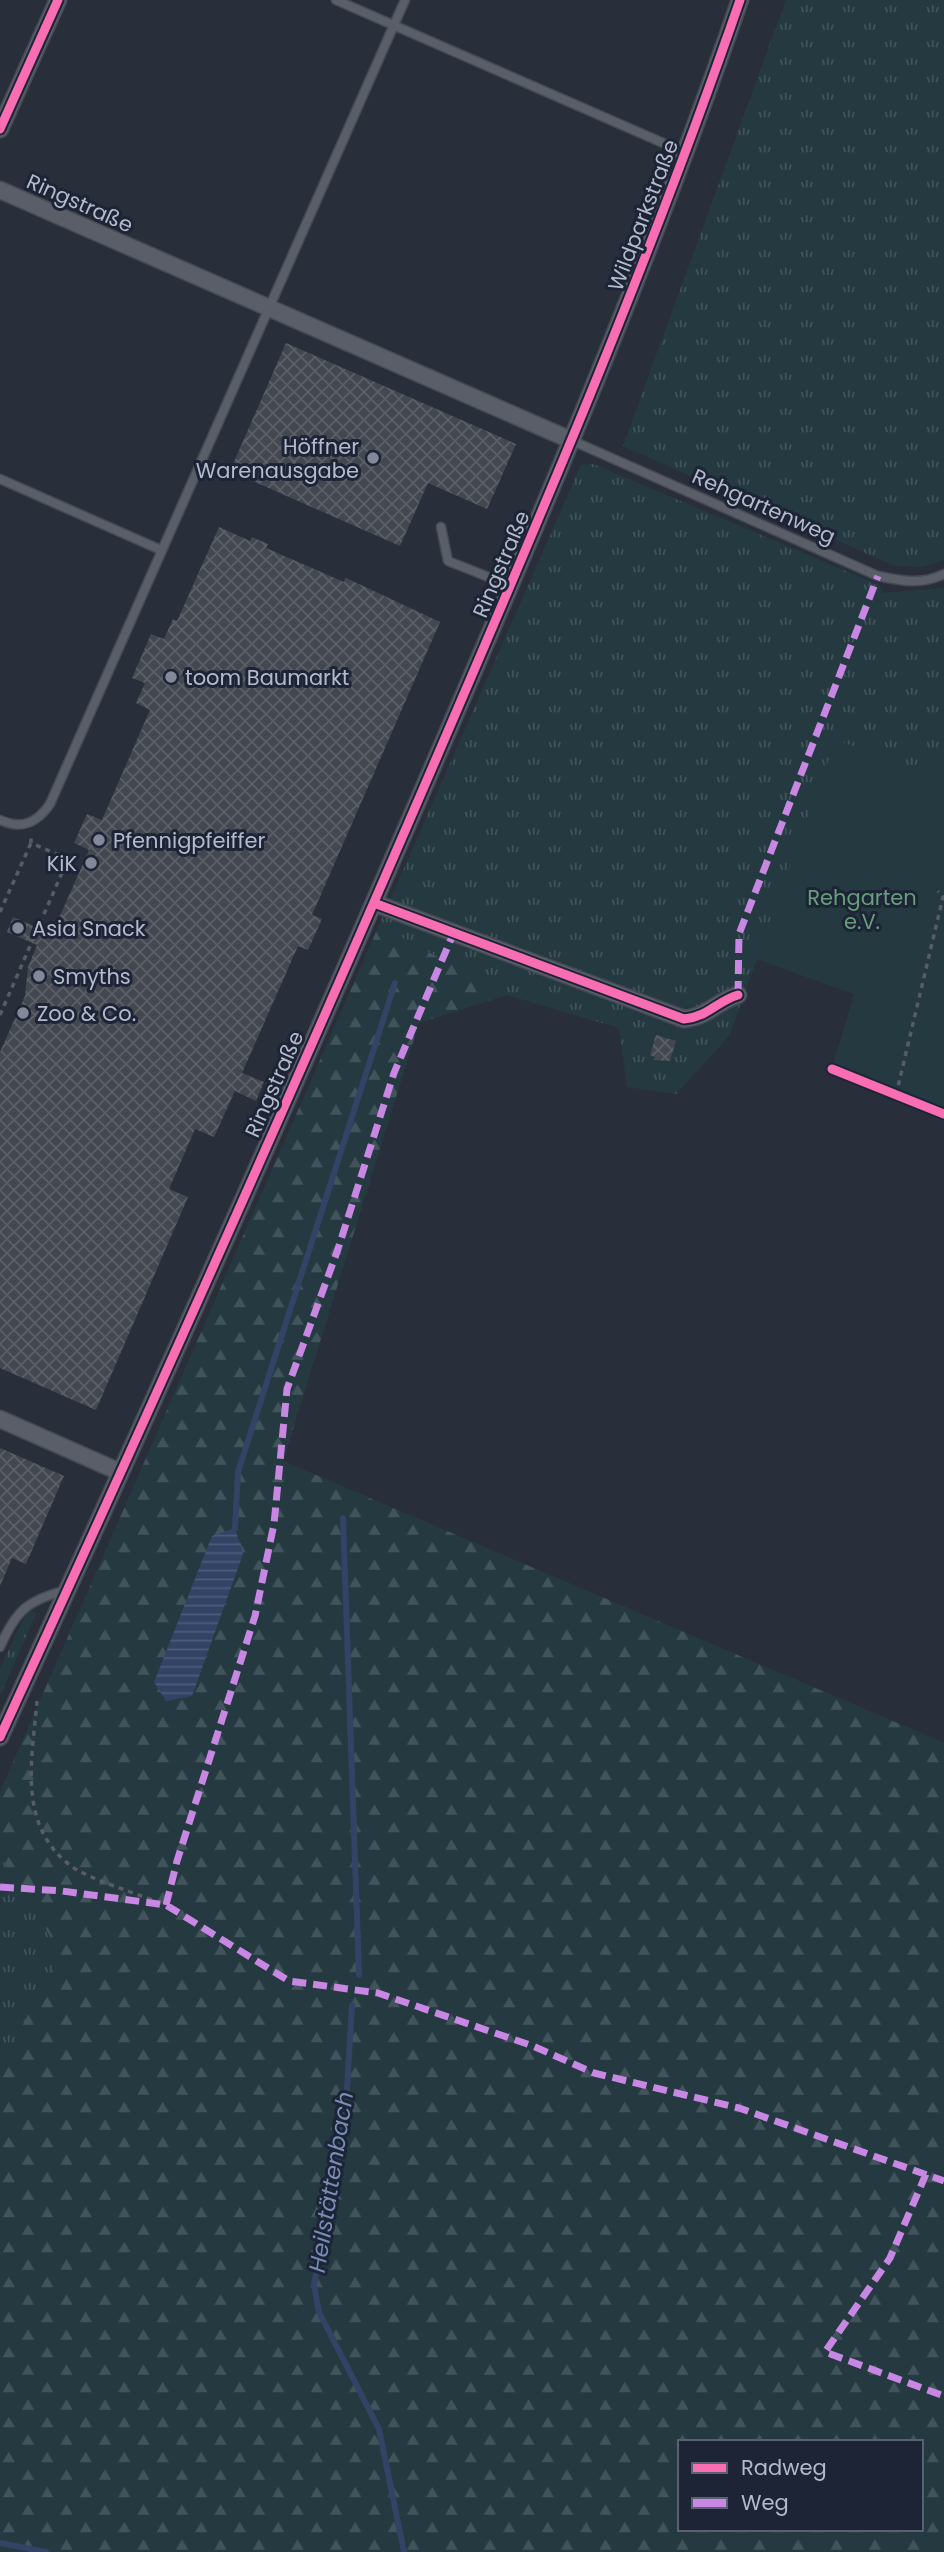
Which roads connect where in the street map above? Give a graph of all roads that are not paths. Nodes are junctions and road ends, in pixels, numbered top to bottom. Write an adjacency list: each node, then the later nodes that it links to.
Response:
1 (58, 0): 6 (street)
2 (336, 0): 5 (lane)
3 (404, 0): 5 (lane)
4 (740, 0): 7 (street, Wildparkstraße)
5 (394, 26): 7 (lane); 9 (lane)
6 (0, 129)
7 (687, 153): 10 (street, Wildparkstraße)
8 (0, 190): 9 (street, Ringstraße)
9 (267, 310): 10 (street, Ringstraße); 13 (lane)
10 (573, 441): 14 (lane, Rehgartenweg); 15 (street, Ringstraße)
11 (0, 480): 13 (lane)
12 (441, 527): 15 (lane)
13 (161, 551): 16 (lane)
14 (944, 574)
15 (511, 586): 17 (street, Ringstraße)
16 (0, 820)
17 (374, 903): 18 (street); 20 (street, Ringstraße)
18 (738, 995)
19 (0, 1419): 20 (street)
20 (120, 1472): 21 (street, Ringstraße)
21 (67, 1590): 22 (lane); 23 (street, Ringstraße)
22 (0, 1647)
23 (0, 1737)

